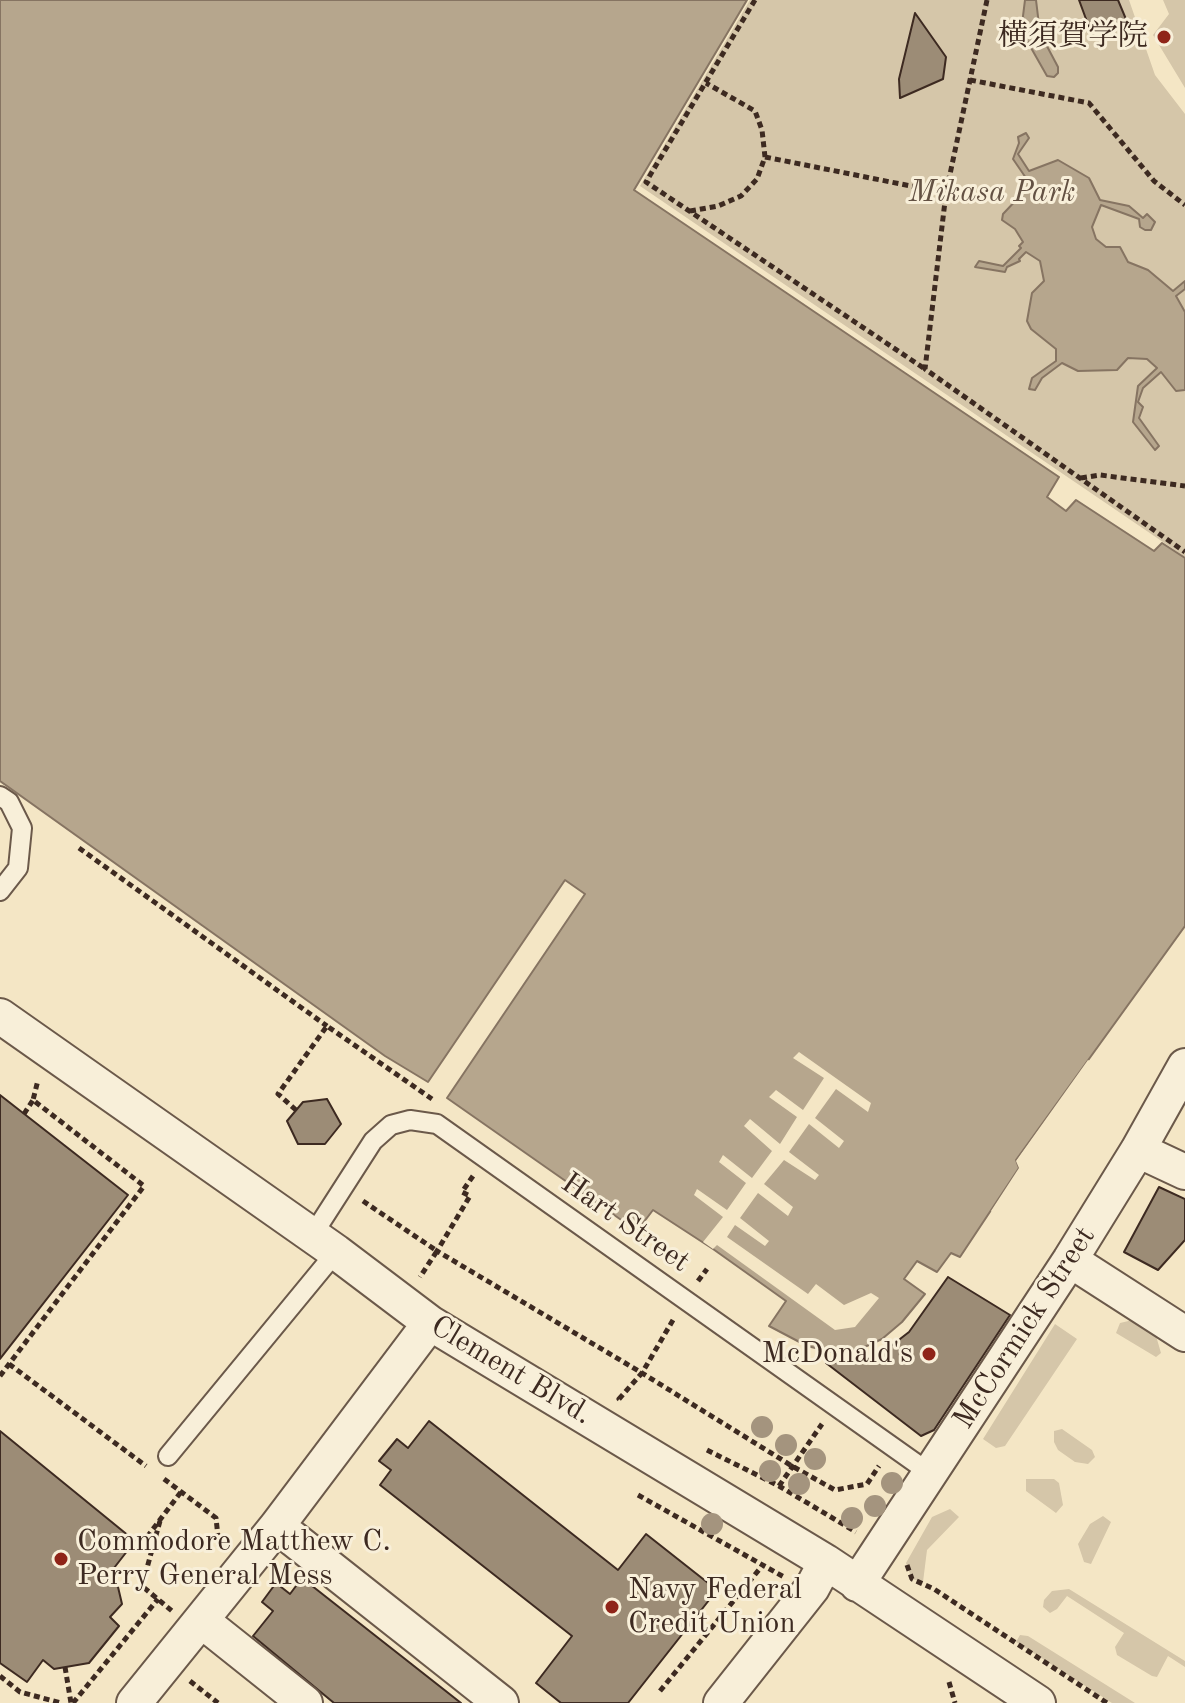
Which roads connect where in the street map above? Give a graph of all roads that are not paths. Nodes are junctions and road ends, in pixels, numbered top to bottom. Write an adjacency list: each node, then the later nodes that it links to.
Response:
1 (0, 796): 2 (lane)
2 (0, 891)
3 (0, 1016): 7 (street, Clement Blvd.)
4 (1185, 1066): 5 (street, McCormick Street)
5 (1138, 1150): 6 (street); 8 (street, McCormick Street)
6 (1185, 1172)
7 (324, 1244): 9 (street, Clement Blvd.); 11 (lane); 12 (lane, Hart Street)
8 (1070, 1260): 10 (street); 12 (street, McCormick Street)
9 (430, 1323): 13 (street); 14 (street, Clement Blvd.)
10 (1185, 1334)
11 (168, 1456)
12 (931, 1474): 15 (street, McCormick Street)
13 (277, 1526): 16 (street); 19 (street)
14 (826, 1562): 15 (street, Clement Blvd.); 20 (street)
15 (857, 1584): 21 (street, Clement Blvd.)
16 (198, 1626): 17 (street); 18 (street)
17 (134, 1703)
18 (305, 1703)
19 (501, 1703)
20 (721, 1703)
21 (1038, 1703)

